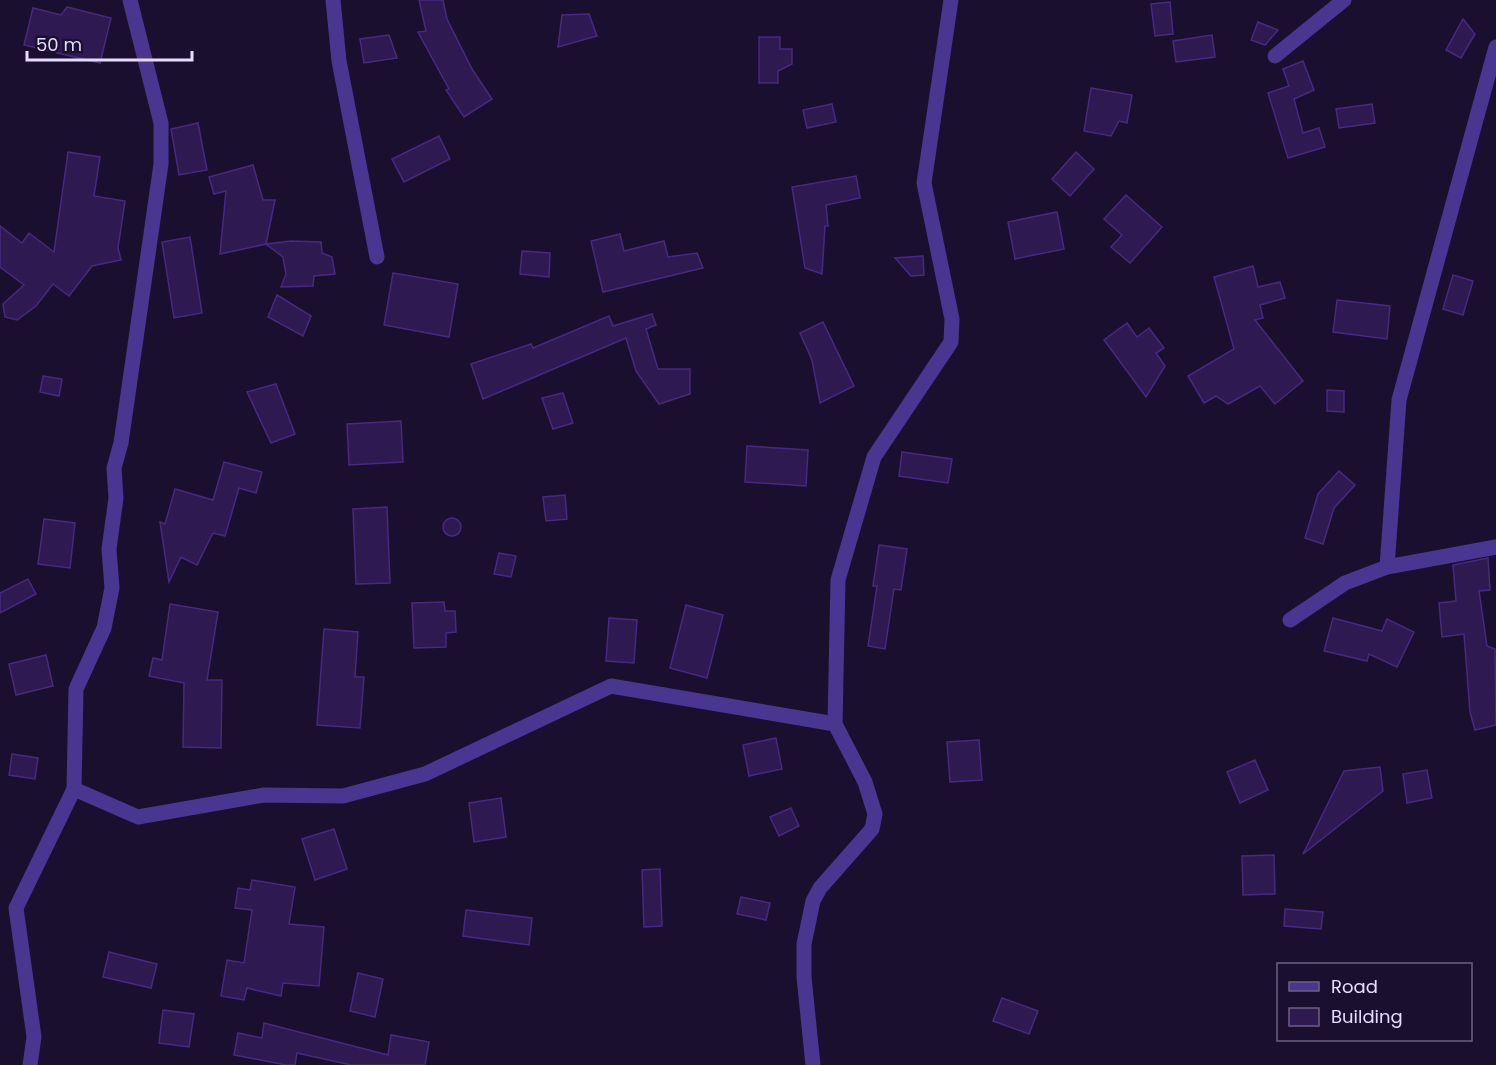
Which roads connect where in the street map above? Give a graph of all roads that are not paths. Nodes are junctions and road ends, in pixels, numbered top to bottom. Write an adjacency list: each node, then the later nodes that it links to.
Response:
1 (130, 0): 12 (street)
2 (333, 0): 7 (street)
3 (951, 0): 11 (street)
4 (1344, 0): 6 (street)
5 (1496, 47): 9 (street)
6 (1275, 56)
7 (377, 257)
8 (1496, 547): 9 (street)
9 (1387, 567): 10 (street)
10 (1290, 620)
11 (835, 724): 12 (street); 14 (street)
12 (74, 789): 13 (street)
13 (30, 1065)
14 (813, 1065)

